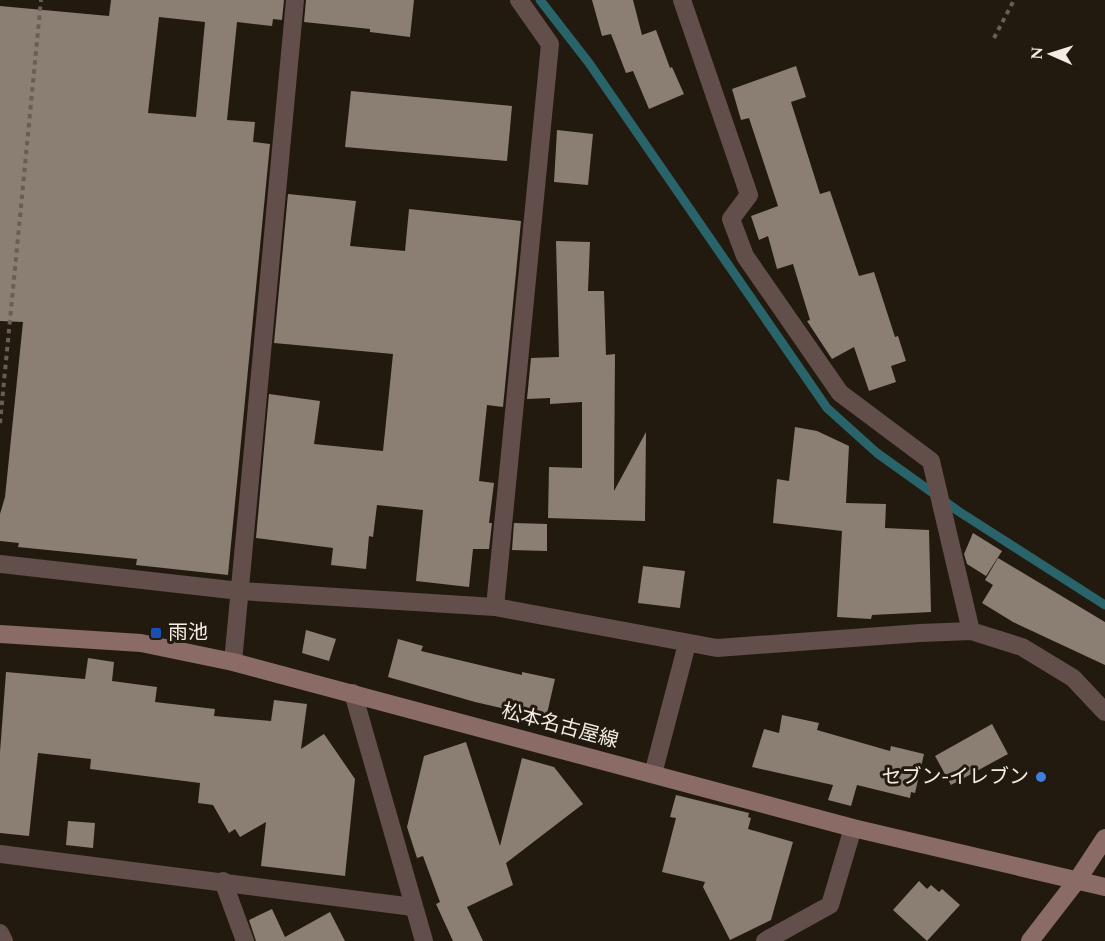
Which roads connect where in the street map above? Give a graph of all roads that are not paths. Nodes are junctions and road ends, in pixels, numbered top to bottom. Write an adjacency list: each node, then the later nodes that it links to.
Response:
1 (295, 0): 5 (street)
2 (519, 0): 6 (street)
3 (682, 0): 7 (street)
4 (0, 564): 5 (street)
5 (240, 591): 6 (street); 10 (street)
6 (495, 607): 9 (street)
7 (971, 632): 9 (street); 12 (street)
8 (0, 634): 10 (main road, 松本名古屋線)
9 (687, 644): 13 (street)
10 (233, 662): 11 (main road, 松本名古屋線)
11 (353, 693): 13 (main road, 松本名古屋線); 20 (street)
12 (1105, 712)
13 (653, 774): 14 (main road, 松本名古屋線)
14 (853, 828): 17 (main road, 松本名古屋線); 25 (street)
15 (1105, 838): 17 (main road)
16 (0, 854): 18 (street)
17 (1078, 879): 19 (main road, 松本名古屋線); 26 (main road)
18 (223, 881): 20 (street); 23 (street)
19 (1105, 887)
20 (413, 907): 24 (street)
21 (0, 933): 22 (street)
22 (4, 941)
23 (245, 941)
24 (424, 941)
25 (765, 941)
26 (1030, 941)

